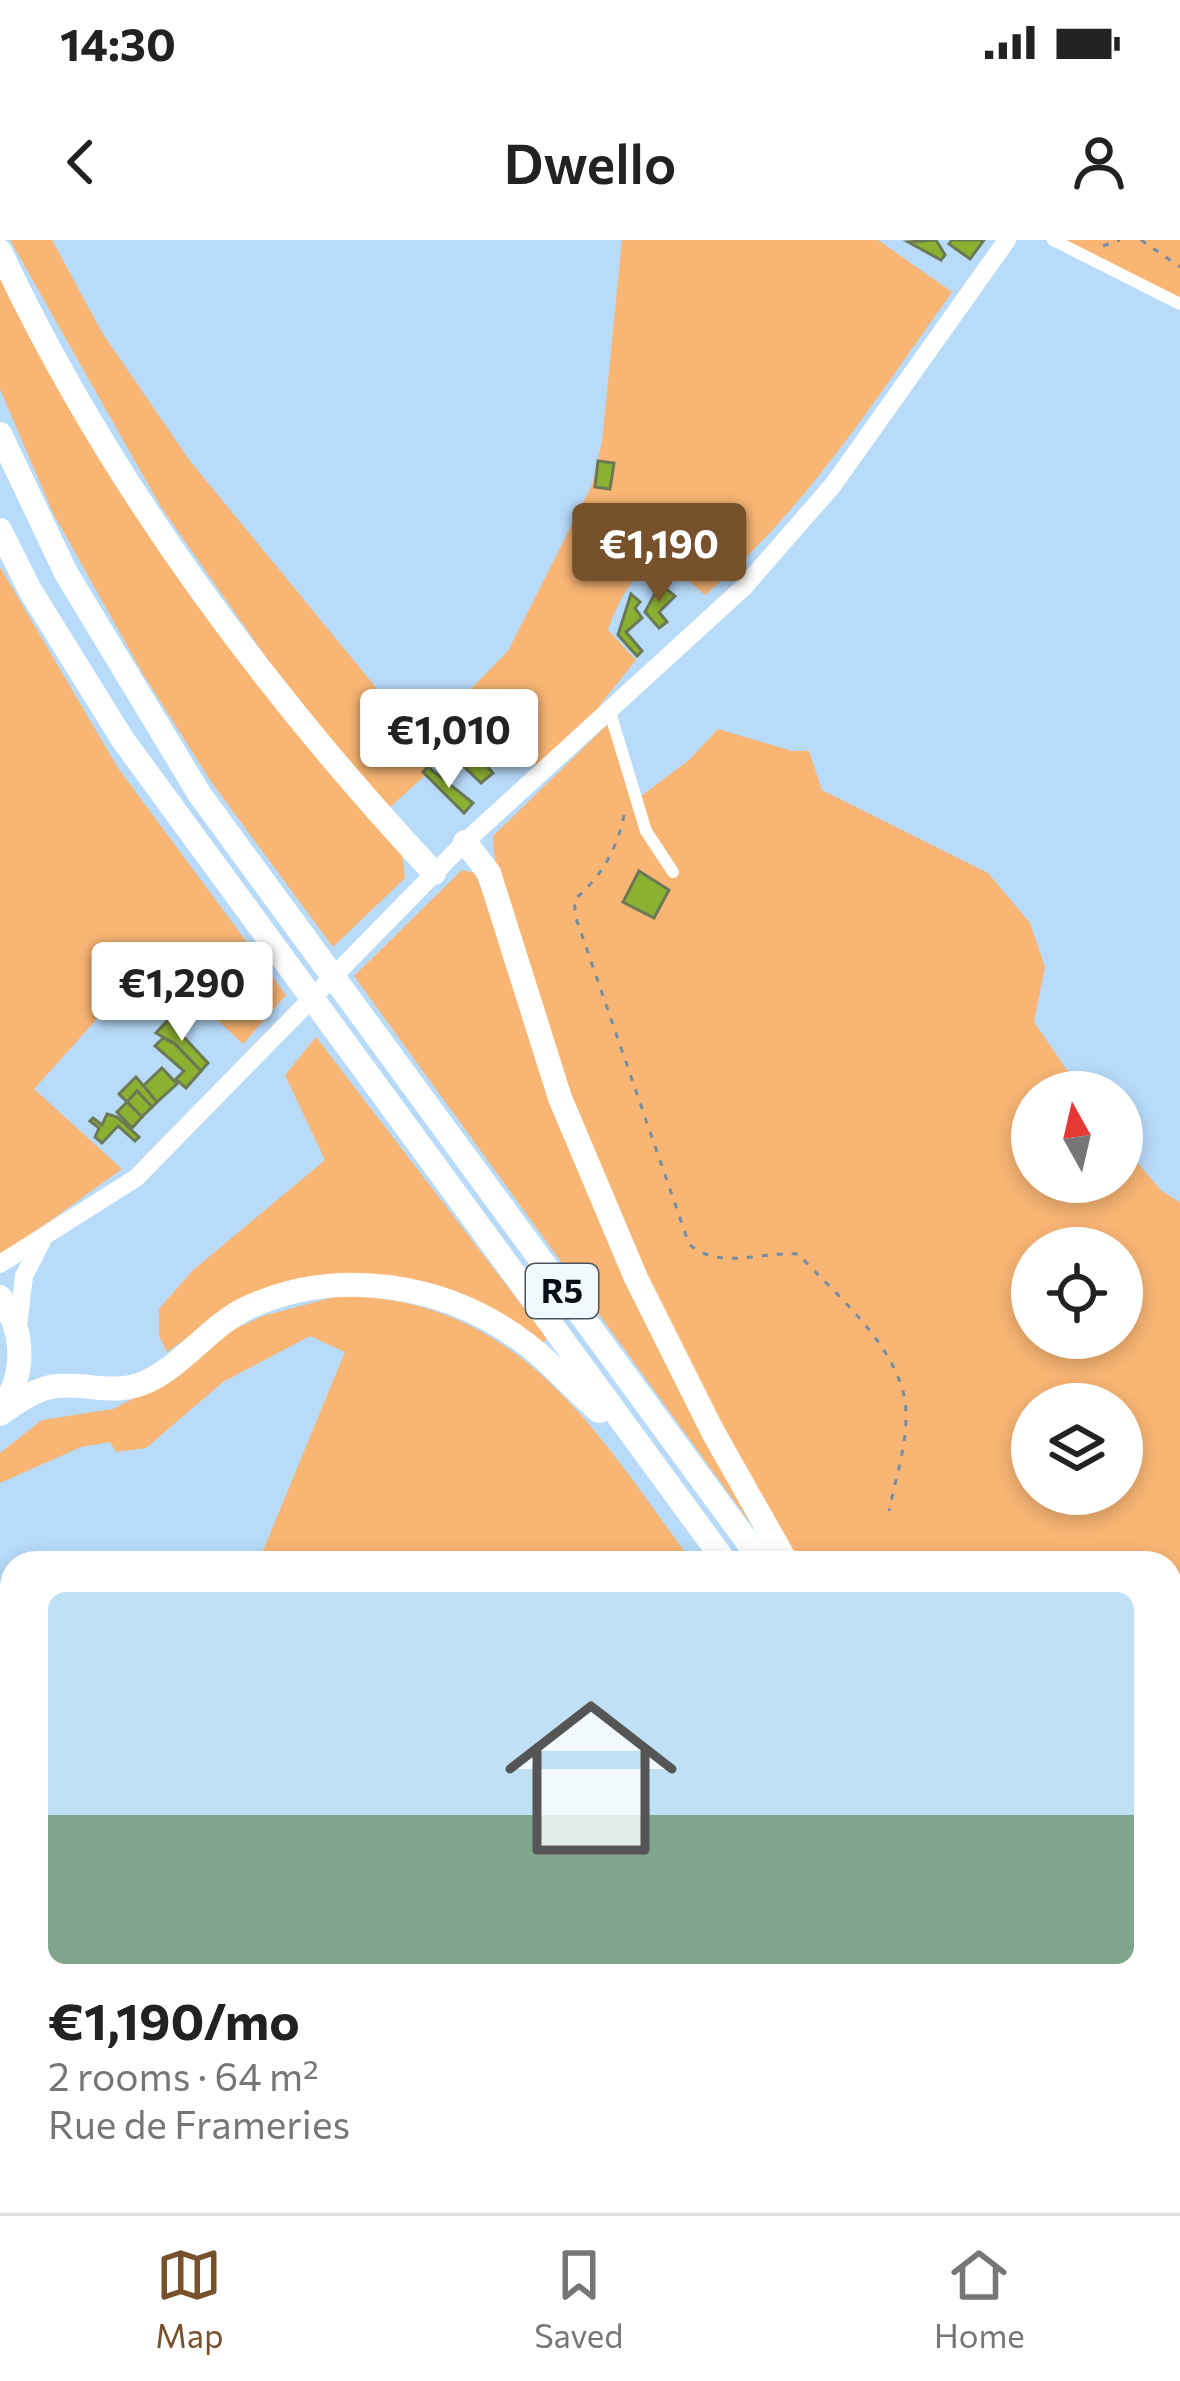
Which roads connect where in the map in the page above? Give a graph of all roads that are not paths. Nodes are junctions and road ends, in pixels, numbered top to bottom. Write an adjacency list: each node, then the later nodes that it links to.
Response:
1 (1007, 240): 7 (main road)
2 (1053, 240): 4 (street)
3 (0, 251): 10 (highway)
4 (1180, 304)
5 (0, 434): 18 (highway, R5)
6 (0, 530): 16 (highway, R5)
7 (609, 709): 8 (main road); 9 (street)
8 (465, 842): 10 (main road); 19 (highway)
9 (673, 872)
10 (434, 873): 11 (main road)
11 (42, 1241): 12 (main road); 14 (main road)
12 (0, 1264)
13 (0, 1297): 14 (highway)
14 (19, 1337): 15 (highway)
15 (0, 1412): 16 (highway)
16 (632, 1436): 17 (highway, R5)
17 (717, 1551)
18 (754, 1551)
19 (780, 1551)

